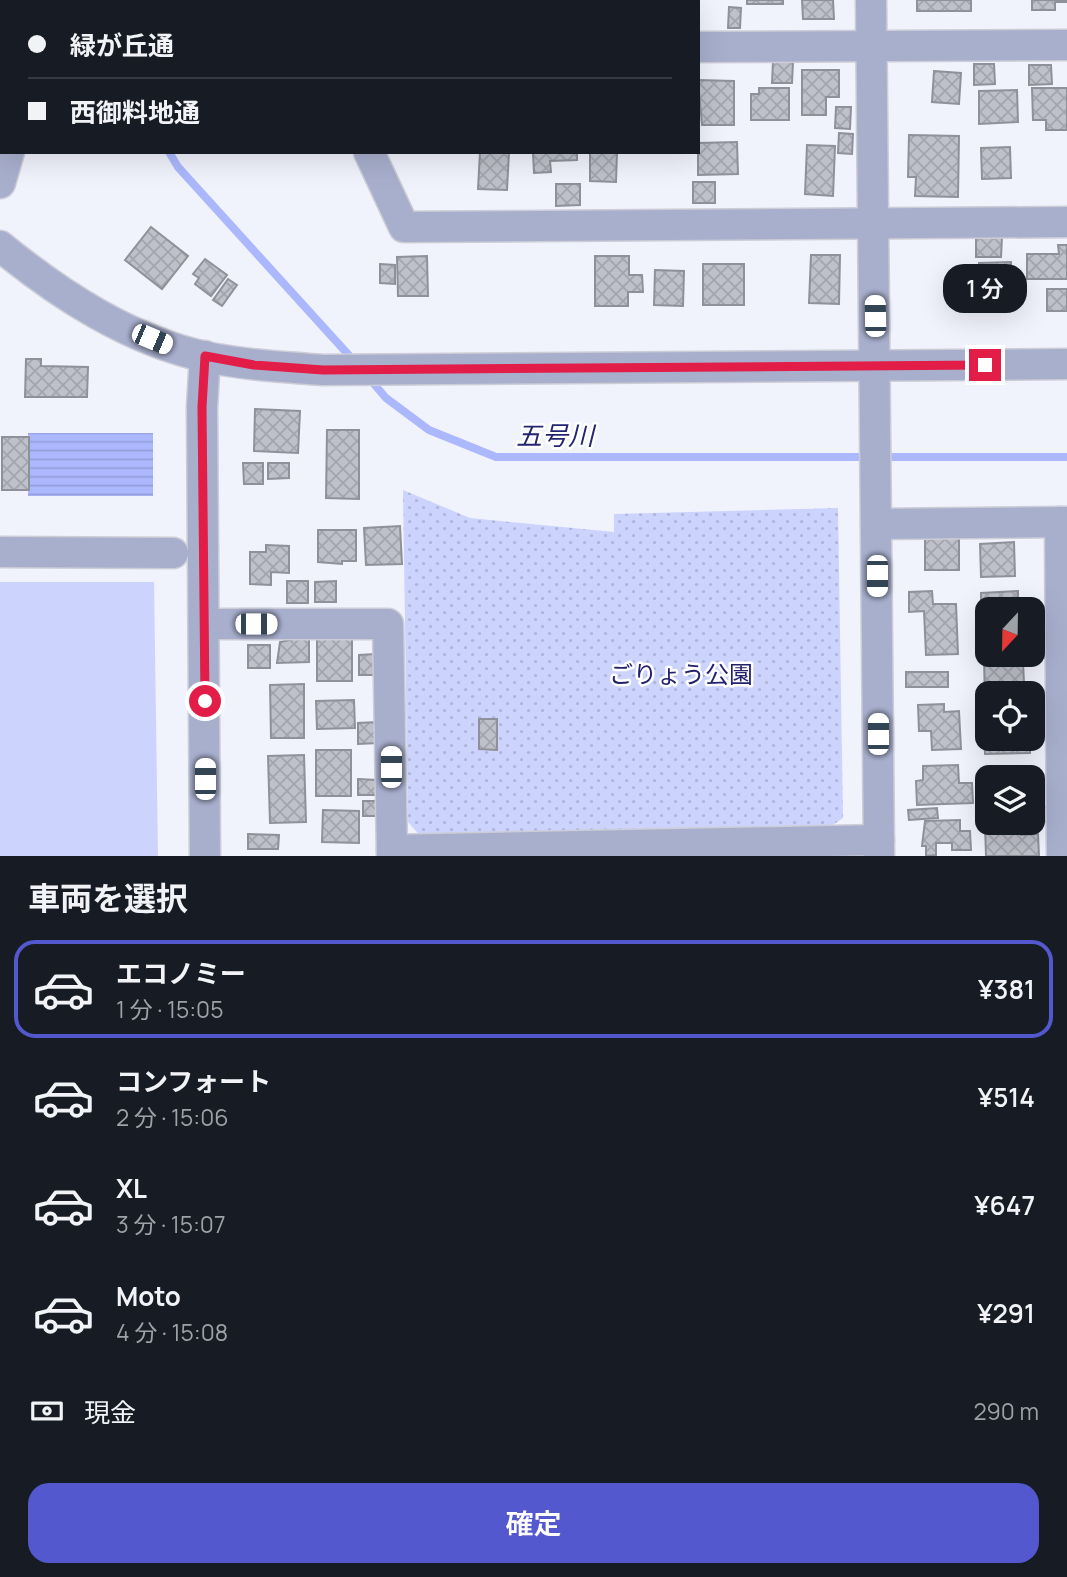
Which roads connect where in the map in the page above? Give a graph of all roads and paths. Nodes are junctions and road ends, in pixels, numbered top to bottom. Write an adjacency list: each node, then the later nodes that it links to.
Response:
1 (871, 0): 4 (street)
2 (1067, 45): 4 (street)
3 (700, 47): 4 (street)
4 (872, 47): 9 (street)
5 (8, 154): 7 (street)
6 (370, 154): 9 (street)
7 (0, 183)
8 (1067, 222): 9 (street)
9 (874, 223): 13 (street)
10 (0, 246): 11 (street)
11 (205, 356): 13 (street); 18 (street)
12 (1067, 364): 13 (street)
13 (875, 366): 15 (street)
14 (1063, 522): 15 (street); 24 (street)
15 (876, 524): 19 (street)
16 (0, 552): 17 (street)
17 (173, 553)
18 (205, 624): 22 (street); 23 (street)
19 (879, 848): 20 (street)
20 (705, 850): 21 (street)
21 (543, 851): 22 (street)
22 (392, 853)
23 (205, 856)
24 (1062, 856)

